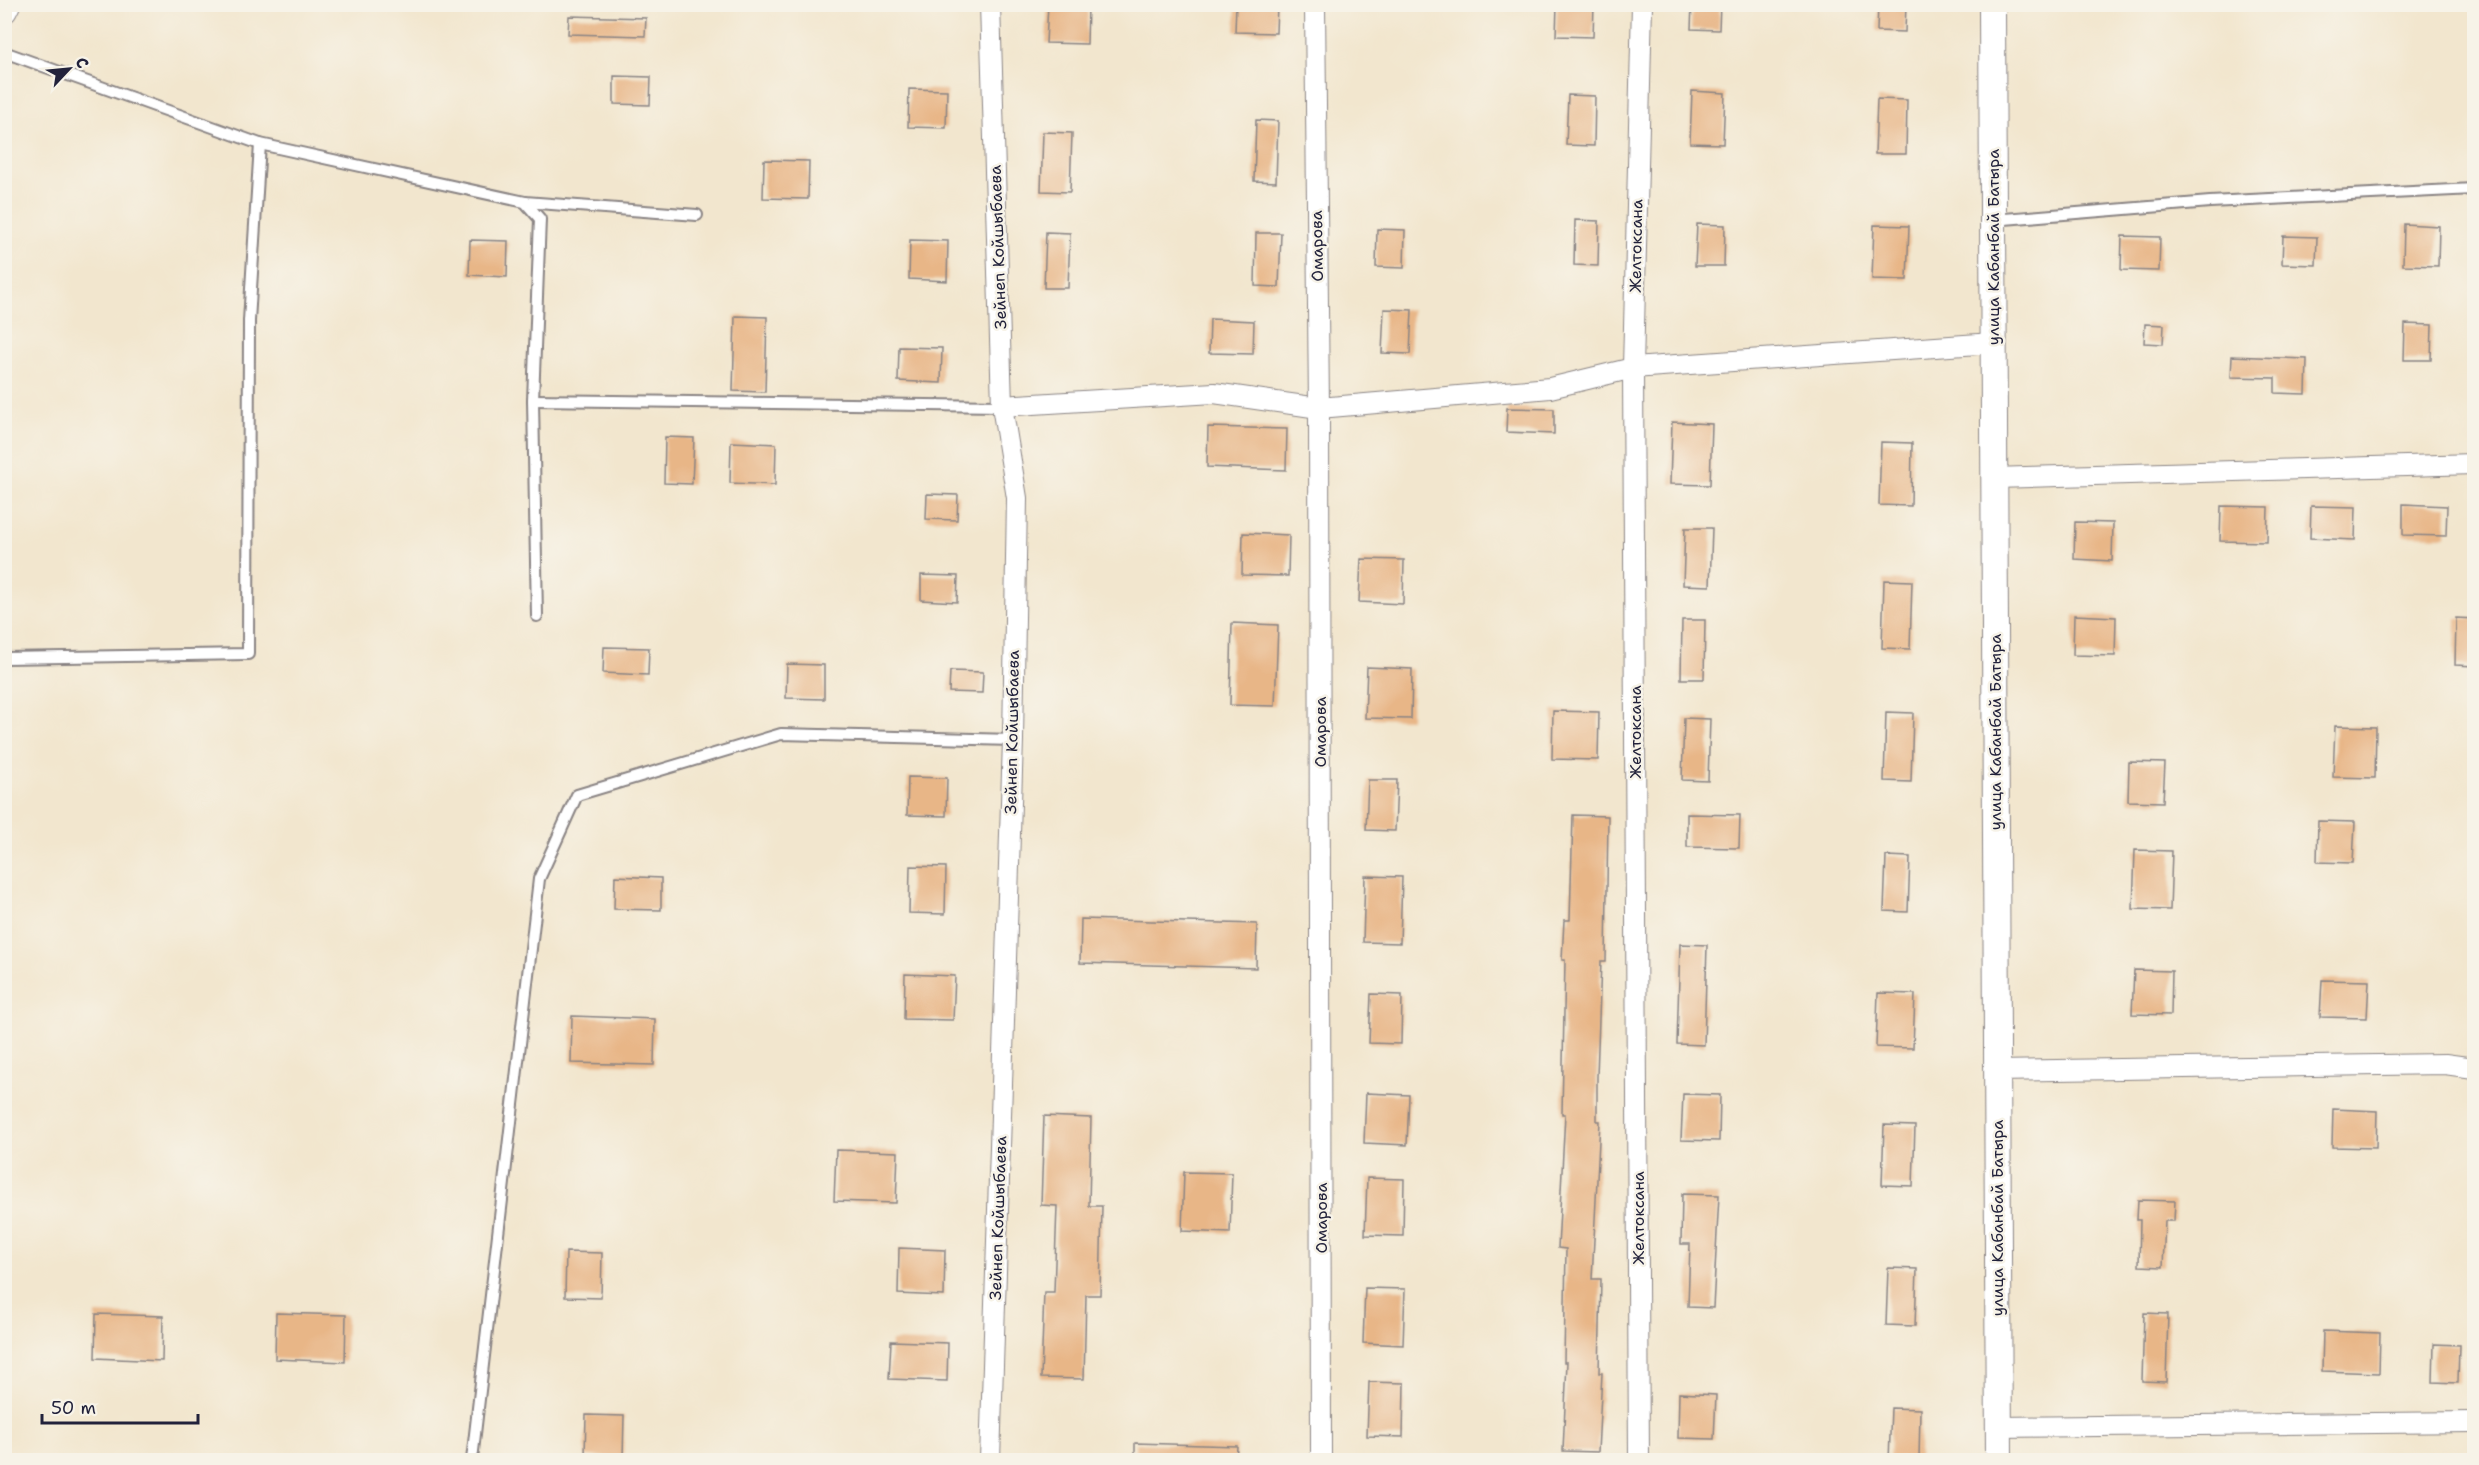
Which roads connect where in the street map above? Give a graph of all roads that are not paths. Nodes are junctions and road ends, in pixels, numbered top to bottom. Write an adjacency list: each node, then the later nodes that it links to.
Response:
1 (7, 4): 6 (street)
2 (990, 4): 16 (street, Зейнеп Койшыбаева)
3 (1315, 4): 17 (street, Омарова)
4 (1642, 4): 14 (street, Желтоксана)
5 (1992, 4): 12 (street, улица Кабанбай Батыра)
6 (4, 10)
7 (4, 52): 8 (lane)
8 (260, 144): 10 (lane); 21 (lane)
9 (2475, 189): 12 (lane)
10 (525, 202): 11 (lane); 15 (lane)
11 (697, 215)
12 (1992, 220): 13 (street, улица Кабанбай Батыра)
13 (1993, 343): 14 (street); 19 (street, улица Кабанбай Батыра)
14 (1633, 368): 17 (street); 30 (street, Желтоксана)
15 (533, 400): 16 (lane); 20 (lane)
16 (1002, 406): 17 (street); 22 (street, Зейнеп Койшыбаева)
17 (1319, 408): 29 (street, Омарова)
18 (2475, 464): 19 (street)
19 (1994, 478): 24 (street, улица Кабанбай Батыра)
20 (537, 616)
21 (4, 658)
22 (1013, 740): 27 (lane); 28 (street, Зейнеп Койшыбаева)
23 (2475, 1068): 24 (street)
24 (1997, 1071): 26 (street, улица Кабанбай Батыра)
25 (2475, 1422): 26 (street)
26 (1998, 1427): 31 (street, улица Кабанбай Батыра)
27 (472, 1461)
28 (990, 1461)
29 (1321, 1461)
30 (1639, 1461)
31 (1999, 1461)

